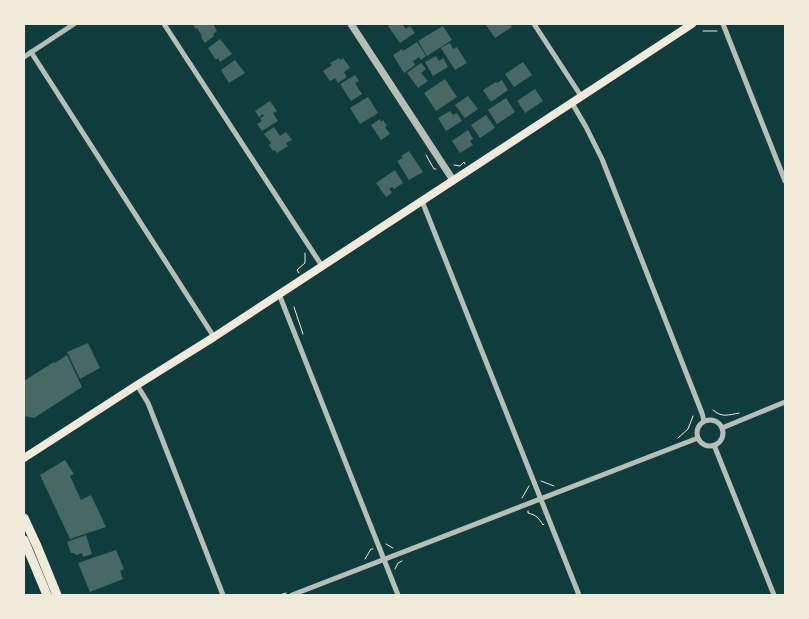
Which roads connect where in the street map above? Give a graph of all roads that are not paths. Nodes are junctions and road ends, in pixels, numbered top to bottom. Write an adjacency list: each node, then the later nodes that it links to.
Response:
1 (74, 24): 7 (street)
2 (164, 24): 14 (street)
3 (351, 24): 11 (street)
4 (534, 24): 9 (street)
5 (690, 24): 9 (main road)
6 (723, 24): 12 (street)
7 (31, 52): 8 (street); 16 (street)
8 (24, 57)
9 (582, 96): 10 (main road)
10 (572, 103): 11 (main road); 19 (street)
11 (453, 180): 13 (main road)
12 (785, 181)
13 (422, 200): 14 (main road); 24 (street)
14 (322, 266): 15 (main road)
15 (279, 294): 16 (main road); 27 (street)
16 (214, 337): 17 (main road)
17 (137, 385): 23 (main road); 30 (street)
18 (785, 402): 20 (street)
19 (704, 421): 20 (street); 21 (street)
20 (722, 428): 22 (street)
21 (698, 438): 22 (street); 24 (street)
22 (714, 445): 34 (street)
23 (24, 458)
24 (541, 499): 27 (street); 33 (street)
25 (24, 518): 29 (main road)
26 (24, 540): 28 (main road)
27 (384, 559): 31 (street); 32 (street)
28 (47, 595)
29 (57, 595)
30 (223, 595)
31 (292, 595)
32 (398, 595)
33 (578, 595)
34 (774, 595)

